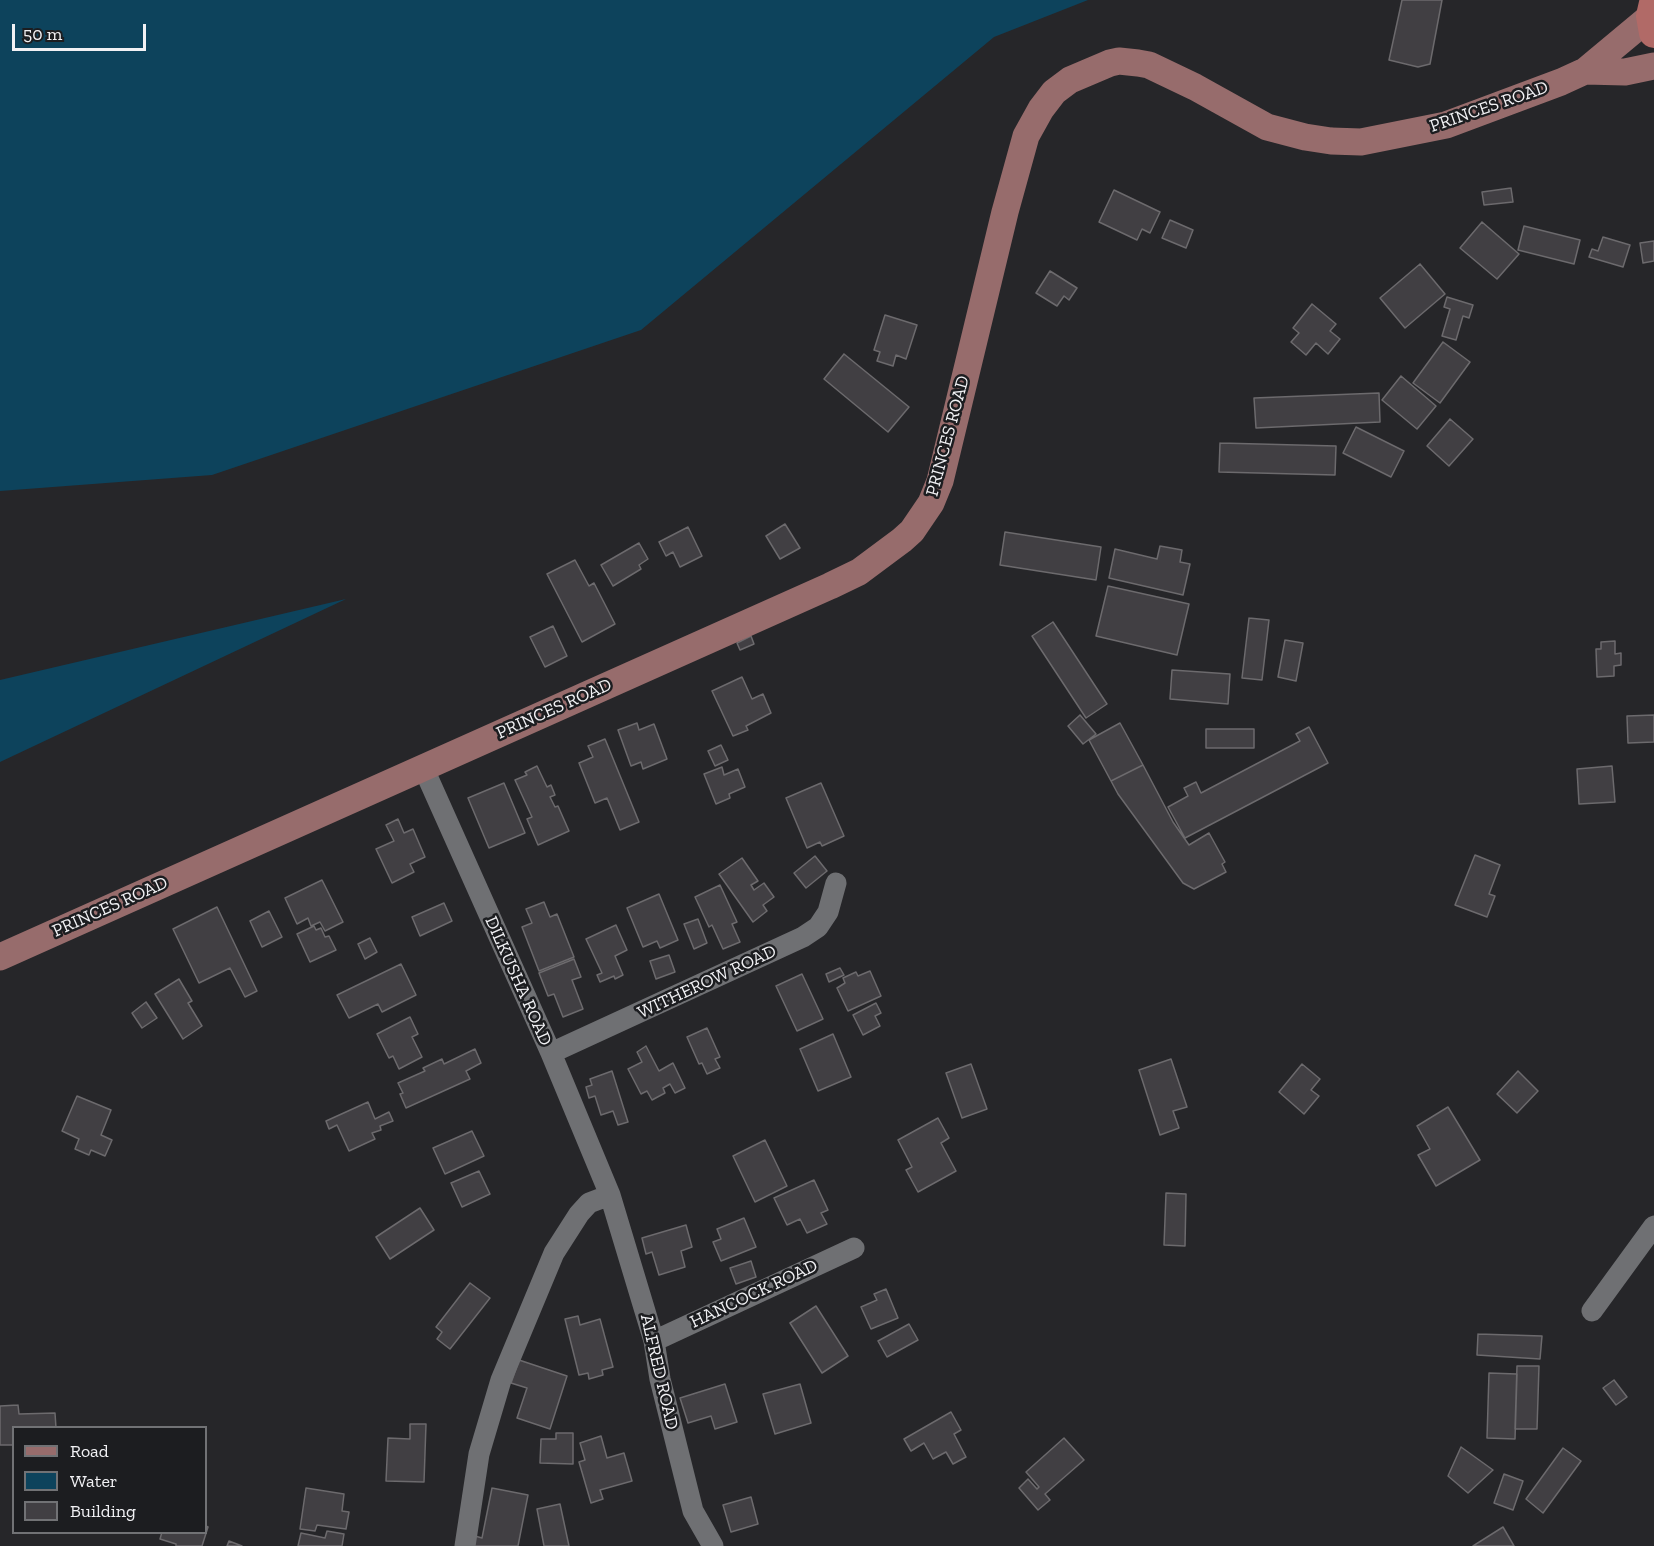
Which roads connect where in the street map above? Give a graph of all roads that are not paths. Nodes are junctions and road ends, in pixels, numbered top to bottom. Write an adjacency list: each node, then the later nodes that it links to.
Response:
1 (1653, 17): 3 (main road, PRINCES ROAD)
2 (1654, 66): 3 (main road, PRINCES ROAD)
3 (1585, 71): 4 (main road, PRINCES ROAD)
4 (423, 767): 6 (main road, PRINCES ROAD); 7 (street, DILKUSHA ROAD)
5 (836, 883): 7 (street, WITHEROW ROAD)
6 (0, 957)
7 (550, 1053): 8 (street, DILKUSHA ROAD)
8 (610, 1195): 12 (street, ALFRED ROAD); 13 (street)
9 (1654, 1226): 11 (street)
10 (854, 1248): 12 (street, HANCOCK ROAD)
11 (1592, 1311)
12 (654, 1341): 14 (street, ALFRED ROAD)
13 (465, 1546)
14 (713, 1546)

